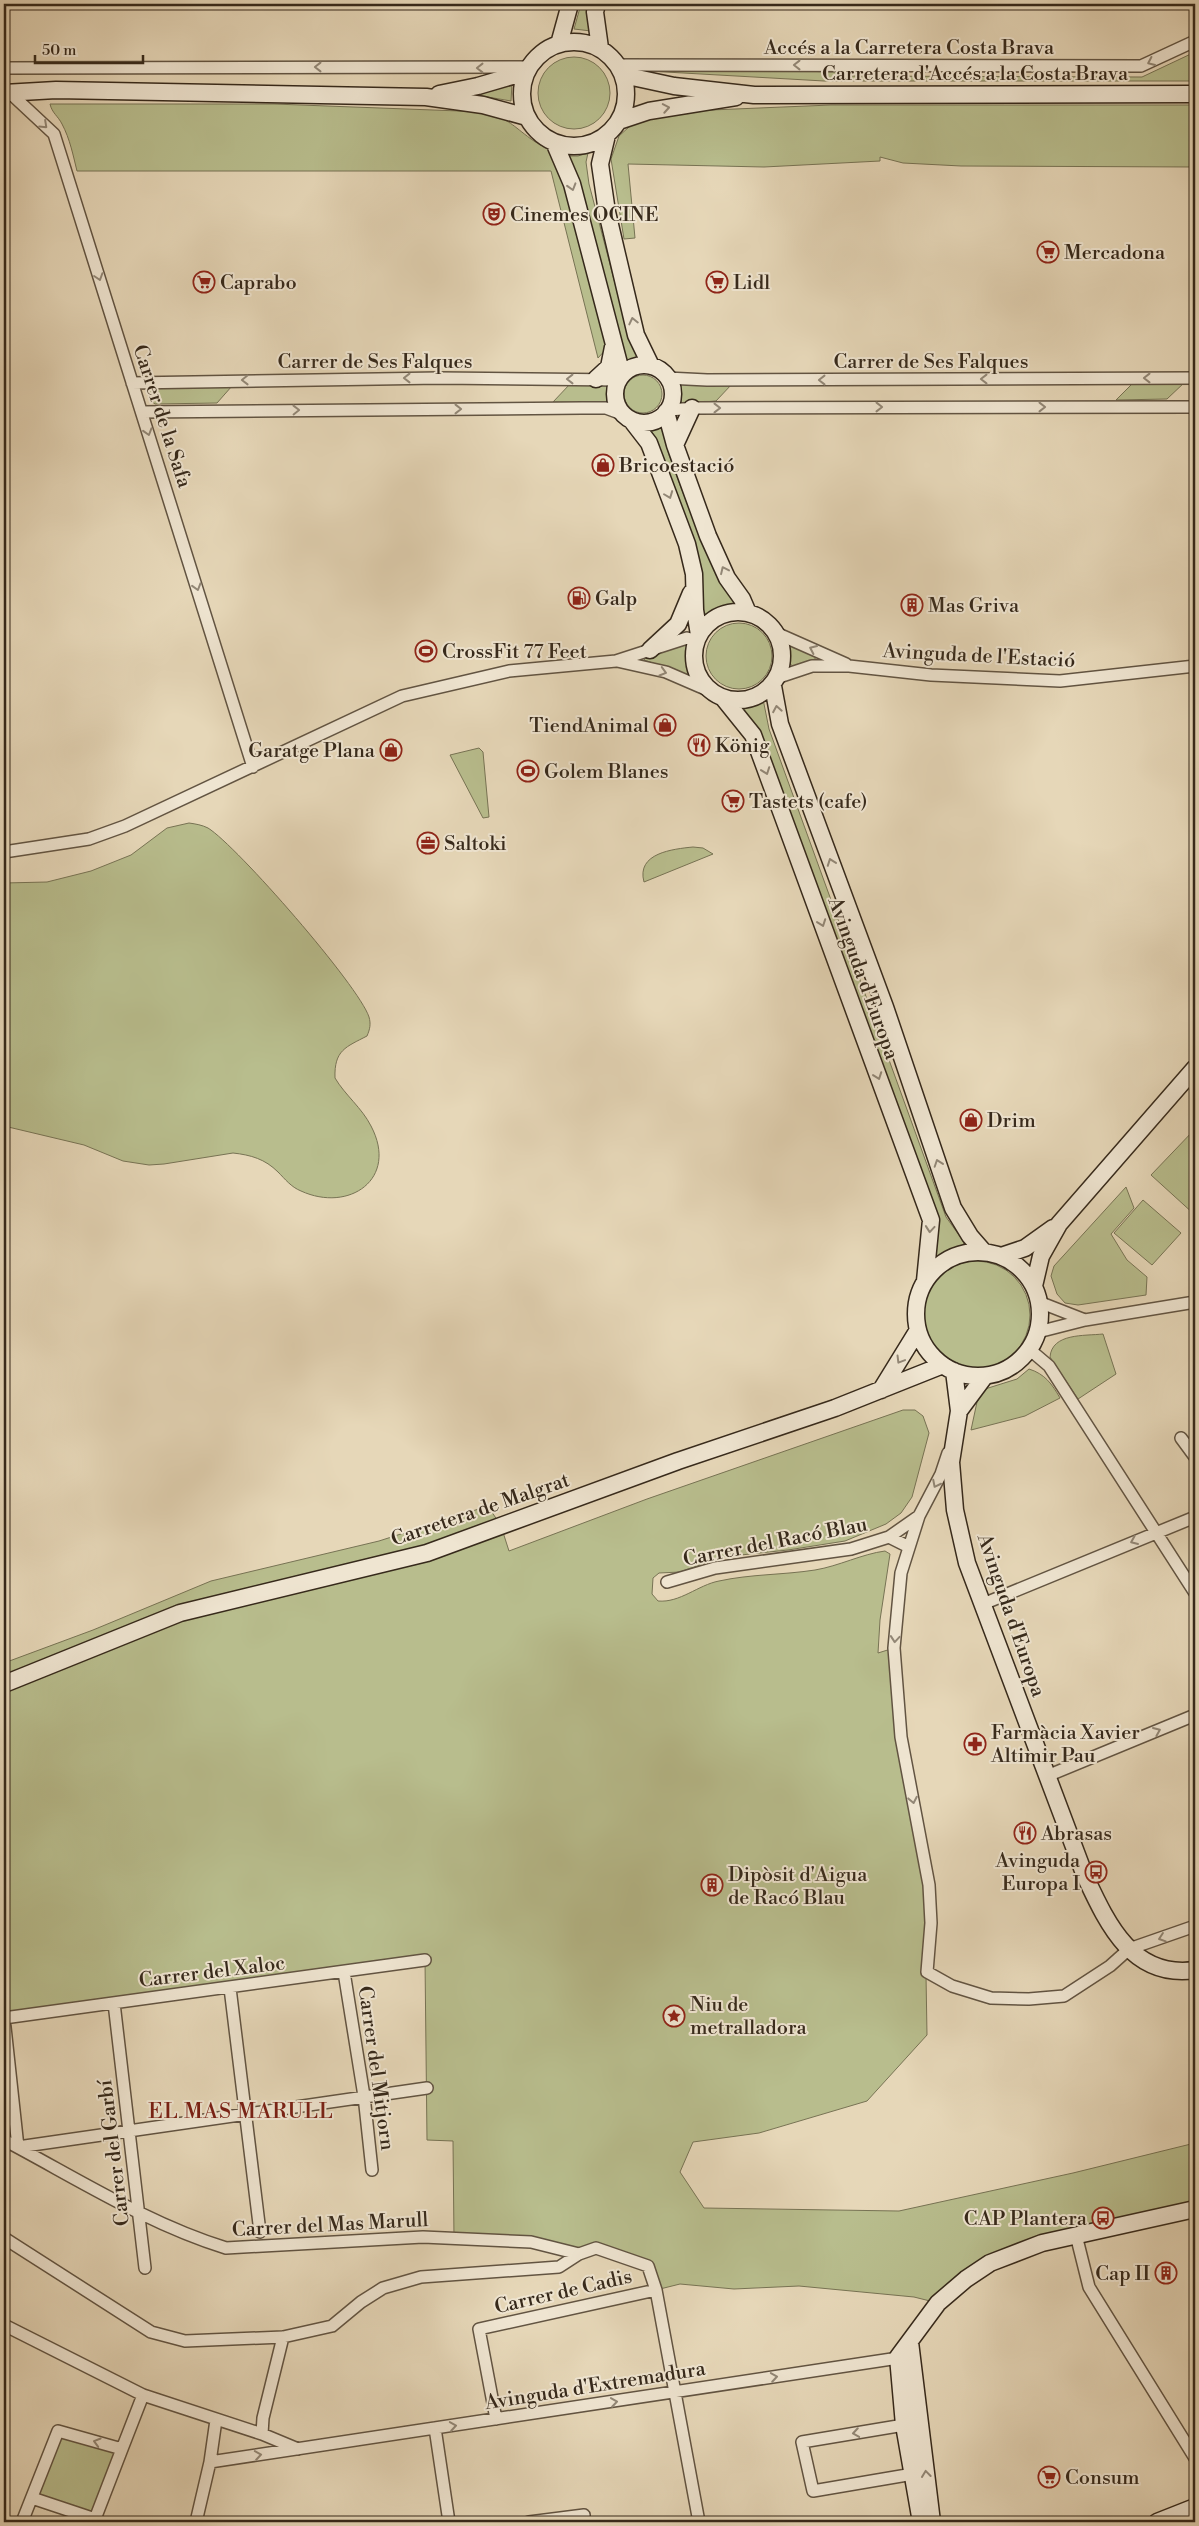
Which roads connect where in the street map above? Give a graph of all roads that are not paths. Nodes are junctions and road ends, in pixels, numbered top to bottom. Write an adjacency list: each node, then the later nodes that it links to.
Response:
1 (570, 4): 4 (street)
2 (597, 4): 5 (street)
3 (1195, 41): 8 (street, Accés a la Carretera Costa Brava, one-way to 8)
4 (559, 44): 5 (street); 7 (street)
5 (600, 48): 8 (street)
6 (4, 68): 7 (street, one-way to 6)
7 (528, 70): 12 (street); 13 (street)
8 (620, 70): 11 (street, Carretera d'Accés a la Costa Brava); 14 (street)
9 (6, 92): 12 (street); 23 (street, Carrer de la Safa, one-way to 23)
10 (1195, 94): 11 (street, Carretera d'Accés a la Costa Brava)
11 (754, 95): 14 (street, Carretera d'Accés a la Costa Brava, one-way to 11)
12 (426, 97): 13 (street)
13 (527, 117): 16 (street)
14 (619, 121): 15 (street)
15 (607, 135): 16 (street); 18 (street, one-way to 15)
16 (554, 142): 17 (street, one-way to 17)
17 (613, 342): 19 (street); 22 (street)
18 (651, 366): 19 (street); 20 (street)
19 (620, 378): 22 (street, Carrer de Ses Falques); 28 (street)
20 (667, 378): 21 (street, Carrer de Ses Falques, one-way to 20); 26 (street)
21 (1195, 378)
22 (596, 379): 23 (street, Carrer de Ses Falques, one-way to 23)
23 (132, 382): 27 (street, Carrer de la Safa)
24 (1195, 407): 25 (street, one-way to 24)
25 (692, 408): 26 (street); 29 (street)
26 (667, 411): 28 (street); 29 (street)
27 (142, 412): 28 (street, one-way to 28); 41 (street, Carrer de la Safa, one-way to 41)
28 (627, 418): 30 (street, one-way to 30)
29 (675, 445): 31 (street, one-way to 29)
30 (694, 582): 33 (street); 34 (street)
31 (748, 613): 32 (street); 33 (street)
32 (776, 633): 36 (street, Avinguda de l'Estació, one-way to 32); 38 (street)
33 (698, 637): 34 (street); 39 (street)
34 (650, 650): 35 (street)
35 (616, 661): 39 (street, one-way to 39); 41 (street)
36 (850, 666): 37 (street, Avinguda de l'Estació); 38 (street, Avinguda de l'Estació)
37 (1195, 666)
38 (776, 681): 40 (street); 45 (street, Avinguda d'Europa, one-way to 38)
39 (710, 691): 40 (street)
40 (724, 699): 47 (street, Avinguda d'Europa, one-way to 47)
41 (253, 767): 42 (street)
42 (4, 852)
43 (1195, 1068): 44 (street)
44 (1059, 1224): 46 (street); 48 (street)
45 (984, 1252): 46 (street); 47 (street)
46 (1001, 1256): 48 (street)
47 (925, 1282): 51 (street)
48 (1037, 1294): 50 (street); 52 (street)
49 (1195, 1302): 50 (street)
50 (1085, 1320): 52 (street)
51 (918, 1330): 54 (street); 56 (street, one-way to 56)
52 (1038, 1332): 53 (street)
53 (1030, 1349): 55 (street); 63 (street)
54 (948, 1368): 55 (street); 56 (street, Carretera de Malgrat); 57 (street, Avinguda d'Europa)
55 (985, 1376): 57 (street, Avinguda d'Europa)
56 (881, 1390): 69 (street, Carretera de Malgrat)
57 (959, 1411): 58 (street, Avinguda d'Europa)
58 (954, 1438): 61 (street, one-way to 61); 68 (street, Avinguda d'Europa)
59 (1181, 1438): 60 (street)
60 (1195, 1457)
61 (919, 1516): 64 (street, Carrer del Racó Blau); 65 (street)
62 (1195, 1517): 63 (street)
63 (1157, 1531): 67 (street); 68 (street, one-way to 68)
64 (889, 1536): 65 (street, Carrer del Racó Blau); 66 (street, Carrer del Racó Blau)
65 (909, 1547): 73 (street, one-way to 73)
66 (667, 1582)
67 (1195, 1594)
68 (982, 1604): 71 (street, Avinguda d'Europa)
69 (4, 1684)
70 (1195, 1715): 71 (street, one-way to 70)
71 (1047, 1776): 73 (street, Avinguda d'Europa)
72 (1195, 1926): 73 (street, one-way to 73)
73 (1128, 1949): 75 (street, Avinguda d'Europa)
74 (425, 1960): 76 (street, Carrer del Xaloc)
75 (1195, 1970)
76 (344, 1972): 77 (street, Carrer del Xaloc); 81 (street, Carrer del Mitjorn)
77 (230, 1988): 78 (street, Carrer del Xaloc); 82 (street)
78 (114, 2003): 79 (street, Carrer del Xaloc); 83 (street, Carrer del Garbí)
79 (4, 2018): 85 (street)
80 (427, 2088): 81 (street)
81 (364, 2096): 82 (street); 86 (street, Carrer del Mitjorn)
82 (245, 2115): 83 (street); 89 (street)
83 (130, 2132): 85 (street); 88 (street, Carrer del Garbí)
84 (4, 2140): 85 (street, Carrer del Mas Marull)
85 (18, 2147): 88 (street, Carrer del Mas Marull)
86 (372, 2170)
87 (1195, 2209): 90 (street)
88 (140, 2212): 92 (street, Carrer del Mas Marull); 93 (street, Carrer del Garbí)
89 (260, 2232)
90 (1076, 2235): 97 (street); 107 (street)
91 (4, 2238): 96 (street)
92 (579, 2254): 94 (street, Carrer del Mas Marull); 96 (street)
93 (145, 2268)
94 (656, 2290): 98 (street); 100 (street, Carrer de Cadis)
95 (4, 2325): 99 (street)
96 (283, 2337): 104 (street)
97 (909, 2347): 98 (street, Avinguda d'Extremadura, one-way to 97); 102 (street); 119 (street, one-way to 97)
98 (674, 2392): 100 (street, Avinguda d'Extremadura, one-way to 98); 117 (street)
99 (143, 2395): 101 (street); 105 (street)
100 (496, 2419): 103 (street, Avinguda d'Extremadura, one-way to 100)
101 (216, 2420): 104 (street); 108 (street)
102 (904, 2425): 109 (street); 109 (street, one-way to 109)
103 (435, 2428): 106 (street, Avinguda d'Extremadura); 114 (street)
104 (262, 2434): 106 (street)
105 (122, 2449): 110 (street, one-way to 110); 110 (street)
106 (298, 2449): 108 (street, Avinguda d'Extremadura, one-way to 106)
107 (1195, 2458)
108 (210, 2462): 113 (street)
109 (913, 2474): 118 (street)
110 (32, 2498): 112 (street)
111 (1195, 2507): 120 (street)
112 (22, 2522)
113 (196, 2522)
114 (449, 2522)
115 (529, 2522): 116 (street)
116 (584, 2522)
117 (699, 2522)
118 (921, 2522)
119 (932, 2522)
120 (1157, 2522)

